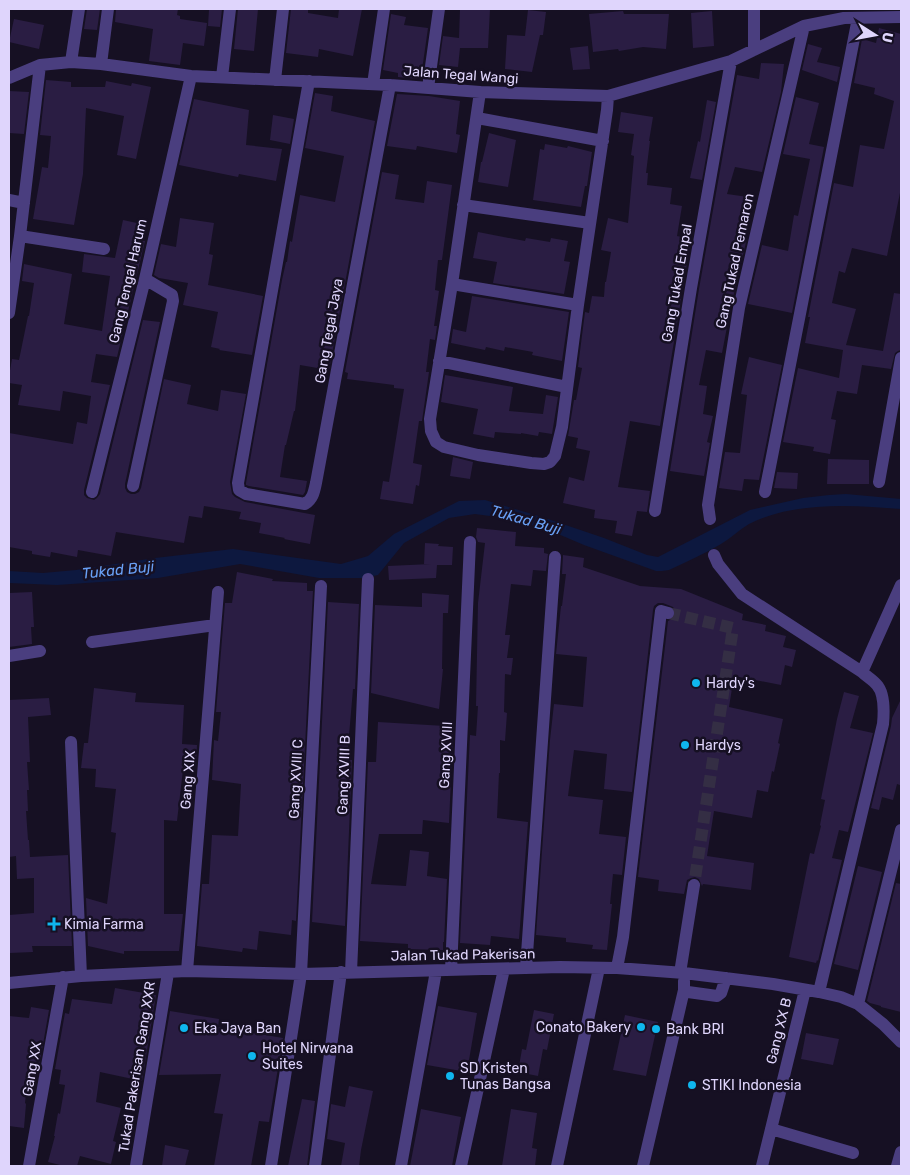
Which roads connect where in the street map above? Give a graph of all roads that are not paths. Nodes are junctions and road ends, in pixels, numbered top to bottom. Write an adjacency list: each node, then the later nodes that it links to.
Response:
1 (79, 9): 14 (street)
2 (108, 9): 15 (street)
3 (230, 9): 18 (street)
4 (283, 9): 20 (street)
5 (384, 9): 22 (street)
6 (440, 9): 24 (street)
7 (754, 9): 12 (street)
8 (843, 13): 10 (street, Jalan Tegal Wangi); 11 (street, Jalan Tegal Wangi)
9 (901, 17): 10 (street, Jalan Tegal Wangi)
10 (858, 18): 45 (street)
11 (804, 26): 12 (street, Jalan Tegal Wangi); 47 (street, Gang Tukad Pemaron)
12 (754, 50): 13 (street, Jalan Tegal Wangi)
13 (731, 61): 26 (street, Jalan Tegal Wangi); 46 (street, Gang Tukad Empal)
14 (71, 62): 15 (street, Jalan Tegal Wangi); 16 (street, Jalan Tegal Wangi)
15 (101, 64): 17 (street, Jalan Tegal Wangi)
16 (40, 65): 19 (street, Jalan Tegal Wangi); 30 (street)
17 (191, 76): 18 (street, Jalan Tegal Wangi); 35 (street, Gang Tengal Harum)
18 (222, 77): 20 (street, Jalan Tegal Wangi)
19 (9, 78)
20 (275, 80): 21 (street, Jalan Tegal Wangi)
21 (309, 81): 22 (street, Jalan Tegal Wangi); 23 (street, Gang Tegal Jaya)
22 (373, 84): 23 (street, Jalan Tegal Wangi)
23 (390, 85): 24 (street, Jalan Tegal Wangi)
24 (428, 88): 25 (street, Jalan Tegal Wangi)
25 (480, 92): 26 (street, Jalan Tegal Wangi); 27 (street)
26 (608, 96): 28 (street)
27 (477, 118): 28 (street); 31 (street)
28 (602, 140): 32 (street)
29 (9, 200): 30 (street)
30 (24, 202): 33 (street)
31 (463, 205): 32 (street); 36 (street)
32 (590, 223): 37 (street)
33 (20, 236): 34 (street); 38 (street)
34 (104, 249)
35 (145, 279): 43 (street); 44 (street, Gang Tengal Harum)
36 (452, 284): 37 (street); 40 (street)
37 (578, 305): 41 (street)
38 (9, 313)
39 (901, 358): 42 (street)
40 (439, 361): 41 (street); 41 (street)
41 (567, 388)
42 (878, 482)
43 (133, 486)
44 (92, 492)
45 (765, 492)
46 (655, 511)
47 (709, 512)
48 (470, 542): 68 (street, Gang XVIII)
49 (714, 555): 60 (street)
50 (555, 556): 64 (street)
51 (368, 580): 71 (street, Gang XVIII B)
52 (901, 585): 60 (street)
53 (321, 586): 74 (street, Gang XVIII C)
54 (218, 592): 56 (street, Gang XIX)
55 (668, 613): 66 (street)
56 (215, 625): 57 (street); 69 (street, Gang XIX)
57 (92, 642)
58 (40, 651): 59 (street)
59 (9, 656)
60 (862, 672): 81 (street)
61 (71, 742): 75 (street)
62 (901, 830): 82 (street)
63 (694, 885): 73 (street)
64 (526, 968): 65 (street, Jalan Tukad Pakerisan); 67 (street, Jalan Tukad Pakerisan)
65 (599, 968): 66 (street, Jalan Tukad Pakerisan); 93 (street)
66 (617, 968): 73 (street, Jalan Tukad Pakerisan)
67 (504, 969): 68 (street, Jalan Tukad Pakerisan); 92 (street)
68 (451, 970): 70 (street, Jalan Tukad Pakerisan)
69 (187, 971): 72 (street, Jalan Tukad Pakerisan); 74 (street, Jalan Tukad Pakerisan)
70 (436, 971): 71 (street, Jalan Tukad Pakerisan); 91 (street)
71 (346, 972): 74 (street, Jalan Tukad Pakerisan); 90 (street, Gang XVIII B)
72 (168, 973): 75 (street, Jalan Tukad Pakerisan); 88 (street, Tukad Pakerisan Gang XXR)
73 (682, 973): 77 (street, Jalan Tukad Pakerisan); 79 (street)
74 (301, 974): 89 (street, Gang XVIII C)
75 (82, 976): 76 (street, Jalan Tukad Pakerisan)
76 (63, 977): 78 (street, Jalan Tukad Pakerisan); 87 (street, Gang XX)
77 (726, 978): 79 (street); 80 (street, Jalan Tukad Pakerisan)
78 (9, 982)
79 (684, 990): 94 (street)
80 (805, 990): 81 (street, Jalan Tukad Pakerisan); 84 (street, Gang XX B)
81 (820, 992): 82 (street, Jalan Tukad Pakerisan)
82 (858, 1004): 83 (street, Jalan Tukad Pakerisan)
83 (901, 1042)
84 (771, 1129): 86 (street); 95 (street, Gang XX B)
85 (901, 1152): 96 (street)
86 (853, 1154)
87 (29, 1166)
88 (136, 1166)
89 (271, 1166)
90 (315, 1166)
91 (401, 1166)
92 (461, 1166)
93 (557, 1166)
94 (643, 1166)
95 (762, 1166)
96 (898, 1166)

